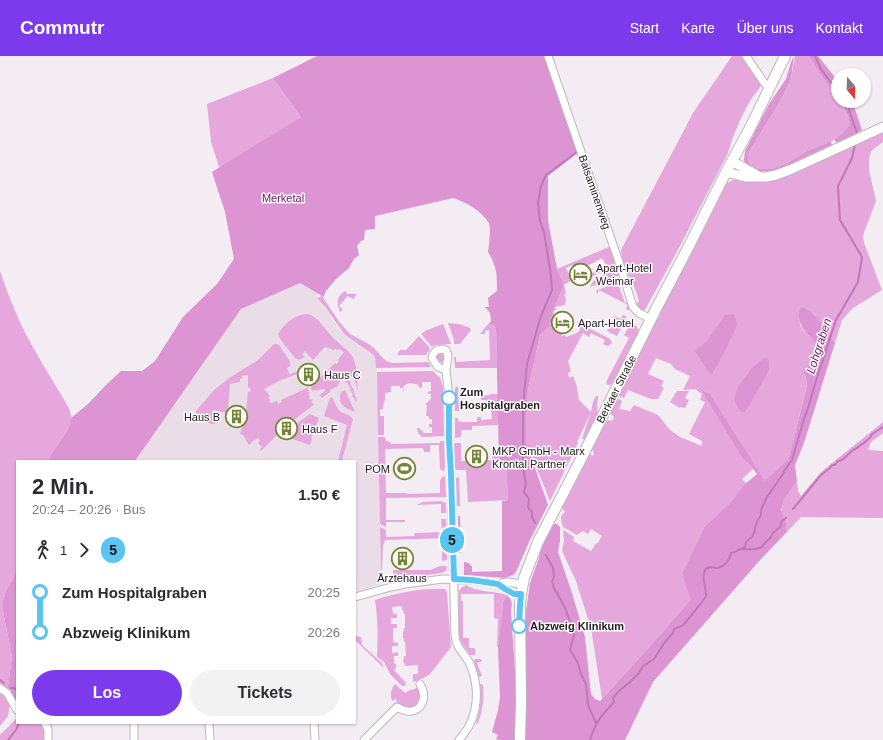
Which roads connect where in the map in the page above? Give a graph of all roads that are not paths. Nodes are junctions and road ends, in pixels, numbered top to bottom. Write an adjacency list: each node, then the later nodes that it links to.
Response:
1 (548, 56): 9 (street, Balsaminenweg)
2 (746, 56): 4 (street)
3 (785, 56): 4 (main road, Berkaer Straße)
4 (770, 87): 6 (main road, Berkaer Straße)
5 (883, 127): 8 (street)
6 (732, 161): 7 (main road, Berkaer Straße); 8 (street)
7 (726, 172): 8 (street); 9 (main road, Berkaer Straße)
8 (758, 176)
9 (651, 319): 13 (main road, Berkaer Straße)
10 (446, 370): 11 (street)
11 (454, 579): 12 (street); 14 (street); 27 (street)
12 (498, 584): 13 (street); 13 (street)
13 (522, 589): 28 (main road, Berkaer Straße)
14 (356, 597)
15 (420, 684): 26 (street)
16 (0, 688): 17 (street)
17 (16, 708)
18 (46, 724): 22 (street)
19 (134, 724): 23 (street)
20 (209, 724): 24 (street)
21 (314, 724): 25 (street)
22 (48, 740)
23 (134, 740)
24 (210, 740)
25 (315, 740)
26 (364, 740)
27 (459, 740)
28 (520, 740)

